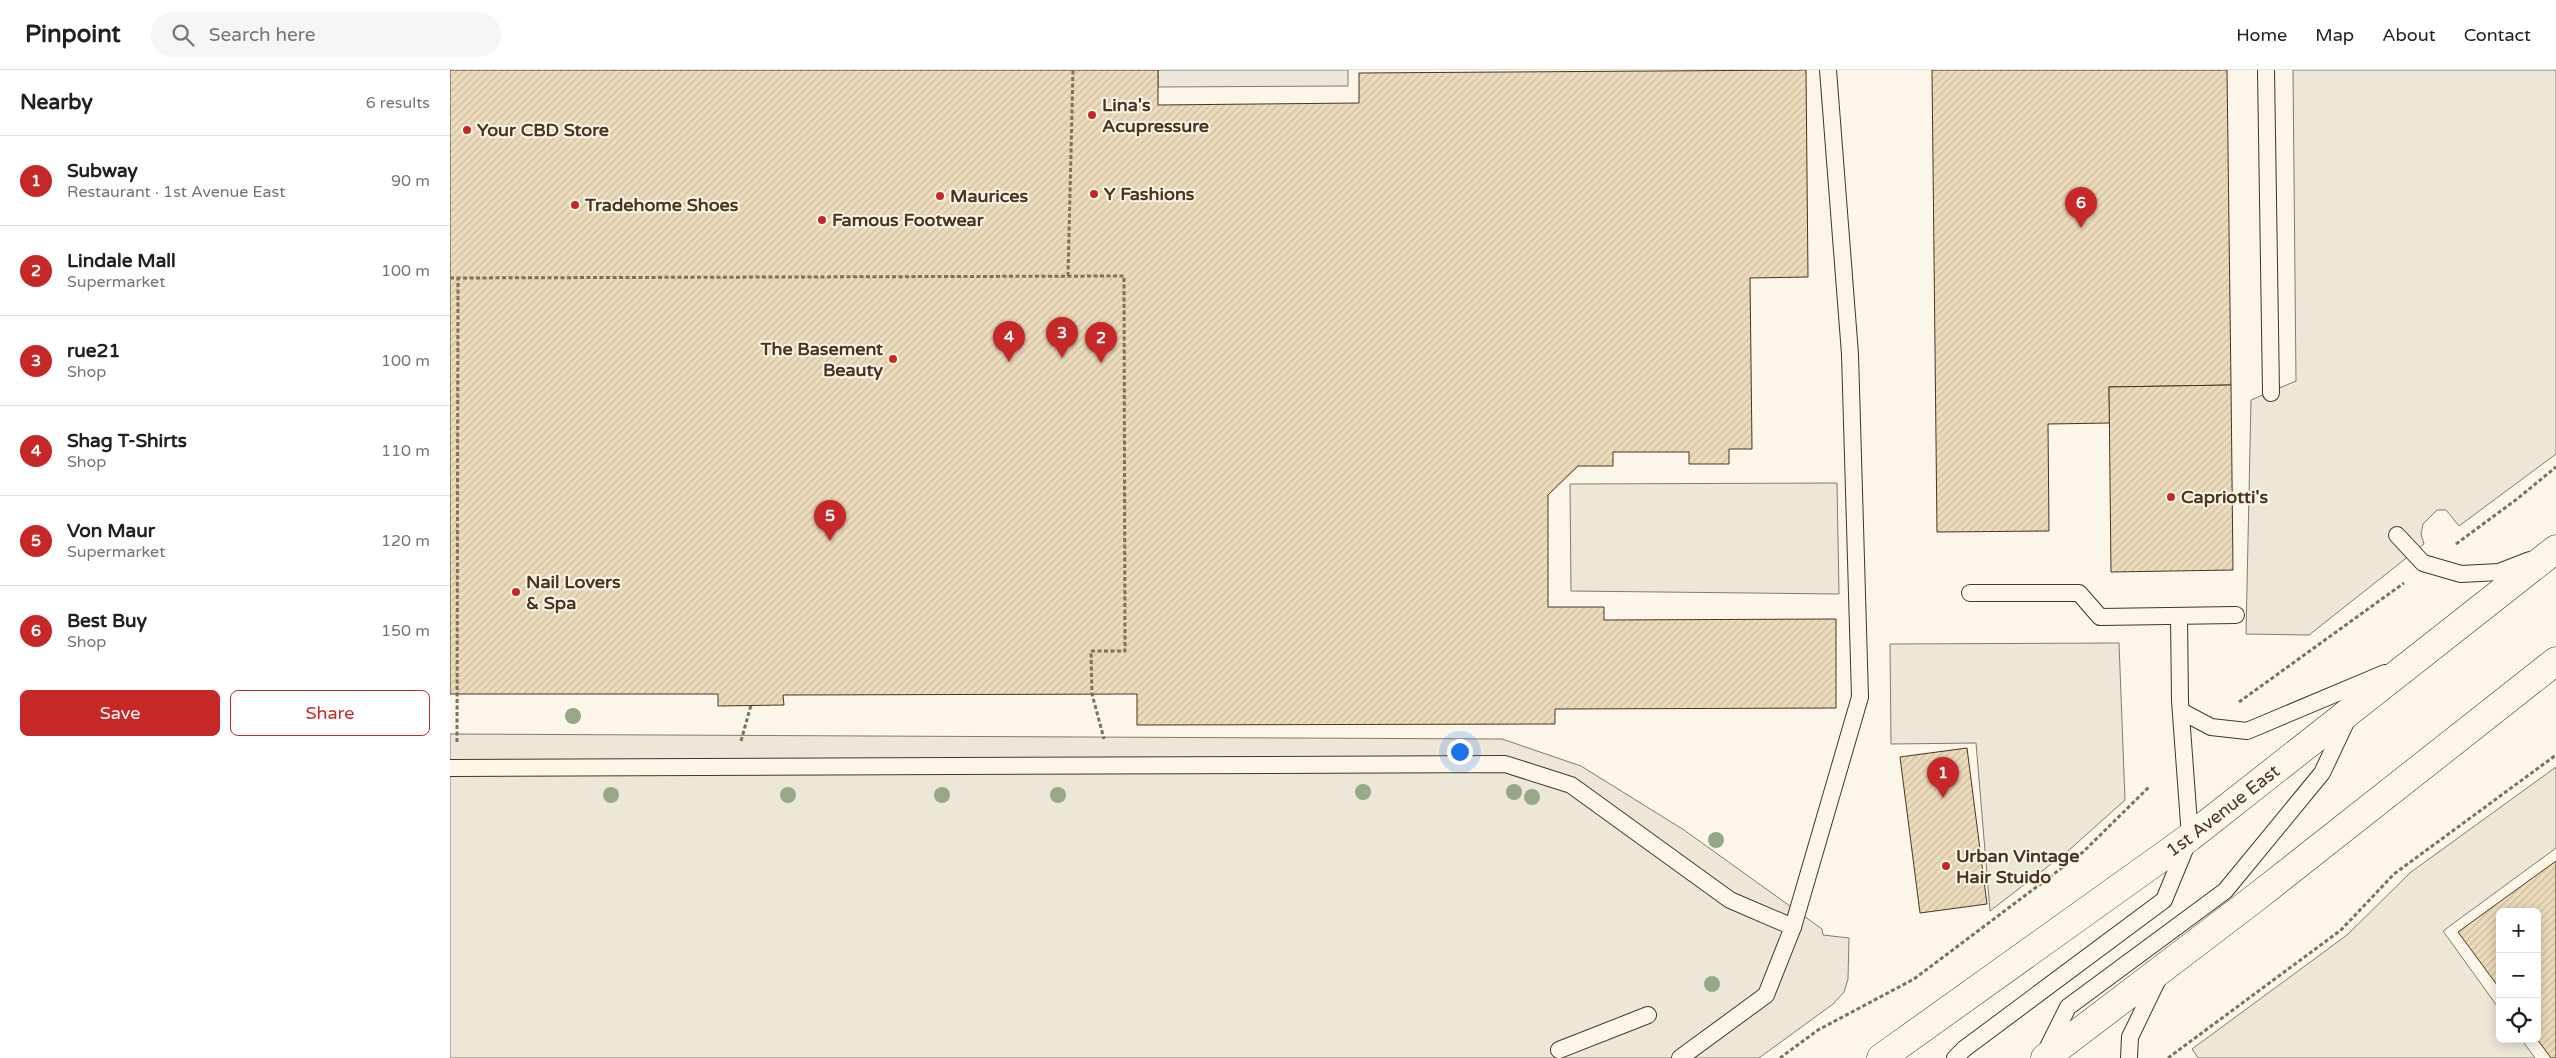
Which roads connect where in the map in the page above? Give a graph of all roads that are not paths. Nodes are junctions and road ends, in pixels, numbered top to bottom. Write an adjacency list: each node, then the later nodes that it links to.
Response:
1 (1828, 70): 15 (lane)
2 (2266, 70): 3 (lane)
3 (2271, 393)
4 (2397, 535): 5 (lane)
5 (2554, 551): 9 (main road, 1st Avenue East)
6 (1970, 593): 8 (lane)
7 (2236, 615): 8 (lane)
8 (2179, 617): 12 (lane)
9 (2415, 660): 11 (main road, 1st Avenue East); 12 (lane)
10 (2556, 661): 16 (main road)
11 (2352, 709): 14 (main road, 1st Avenue East); 22 (lane)
12 (2181, 711): 14 (lane)
13 (454, 768): 15 (lane)
14 (2190, 837): 20 (main road, 1st Avenue East); 21 (lane)
15 (1793, 927): 19 (lane)
16 (2163, 968): 22 (main road); 23 (lane)
17 (1648, 1015): 18 (lane)
18 (1559, 1050)
19 (1680, 1058)
20 (1880, 1058)
21 (1955, 1058)
22 (2044, 1058)
23 (2129, 1058)

